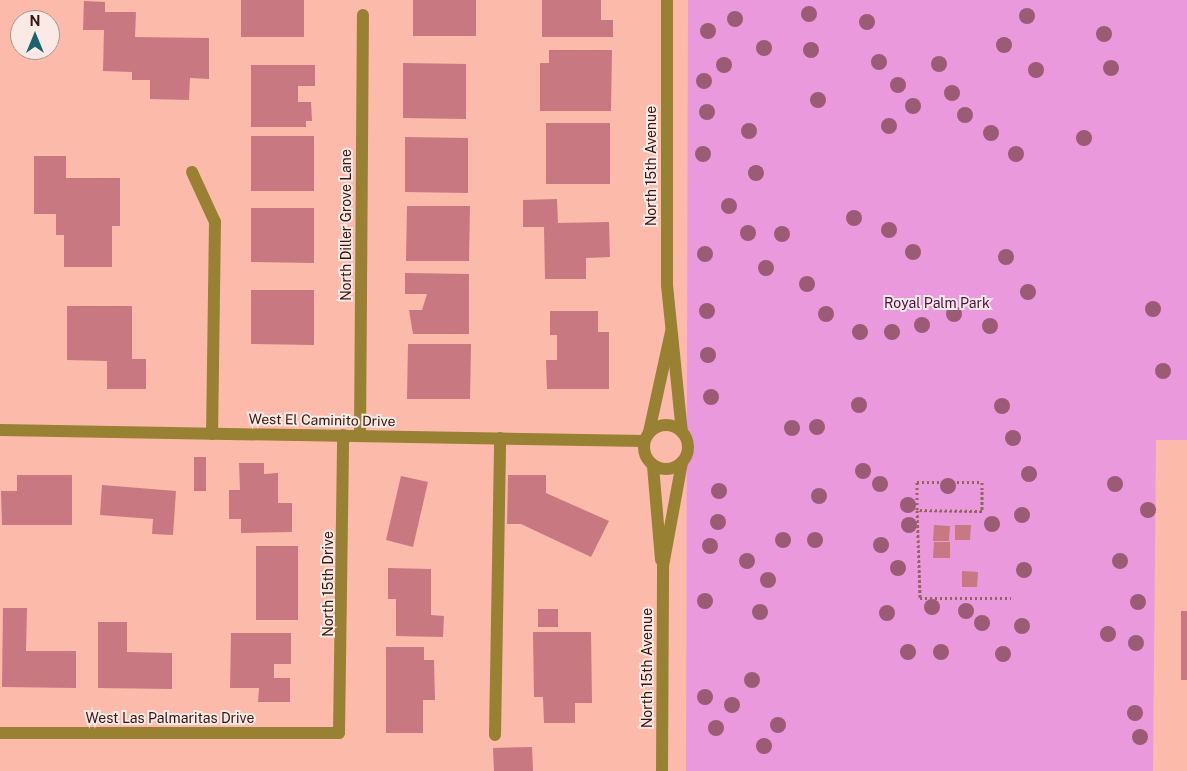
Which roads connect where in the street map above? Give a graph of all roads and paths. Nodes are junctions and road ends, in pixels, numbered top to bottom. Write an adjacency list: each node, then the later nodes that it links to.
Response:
1 (667, 0): 4 (street, North 15th Avenue)
2 (363, 15): 9 (street, North Diller Grove Lane)
3 (192, 172): 7 (street)
4 (671, 332): 6 (street, North 15th Avenue); 10 (street, North 15th Avenue)
5 (0, 430): 7 (street, West El Caminito Drive)
6 (682, 432): 10 (street); 12 (street, North 15th Avenue)
7 (212, 434): 8 (street, West El Caminito Drive)
8 (343, 435): 9 (street, West El Caminito Drive); 18 (street, North 15th Drive)
9 (360, 435): 11 (street, West El Caminito Drive)
10 (646, 437): 11 (street, West El Caminito Drive); 13 (street, North 15th Avenue)
11 (500, 438): 19 (street)
12 (682, 462): 13 (street); 15 (street, North 15th Avenue)
13 (653, 466): 15 (street, North 15th Avenue)
14 (917, 510): 14 (path); 16 (path)
15 (663, 566): 20 (street, North 15th Avenue)
16 (1011, 598)
17 (0, 733): 18 (street, West Las Palmaritas Drive)
18 (339, 733)
19 (495, 735)
20 (662, 771)

